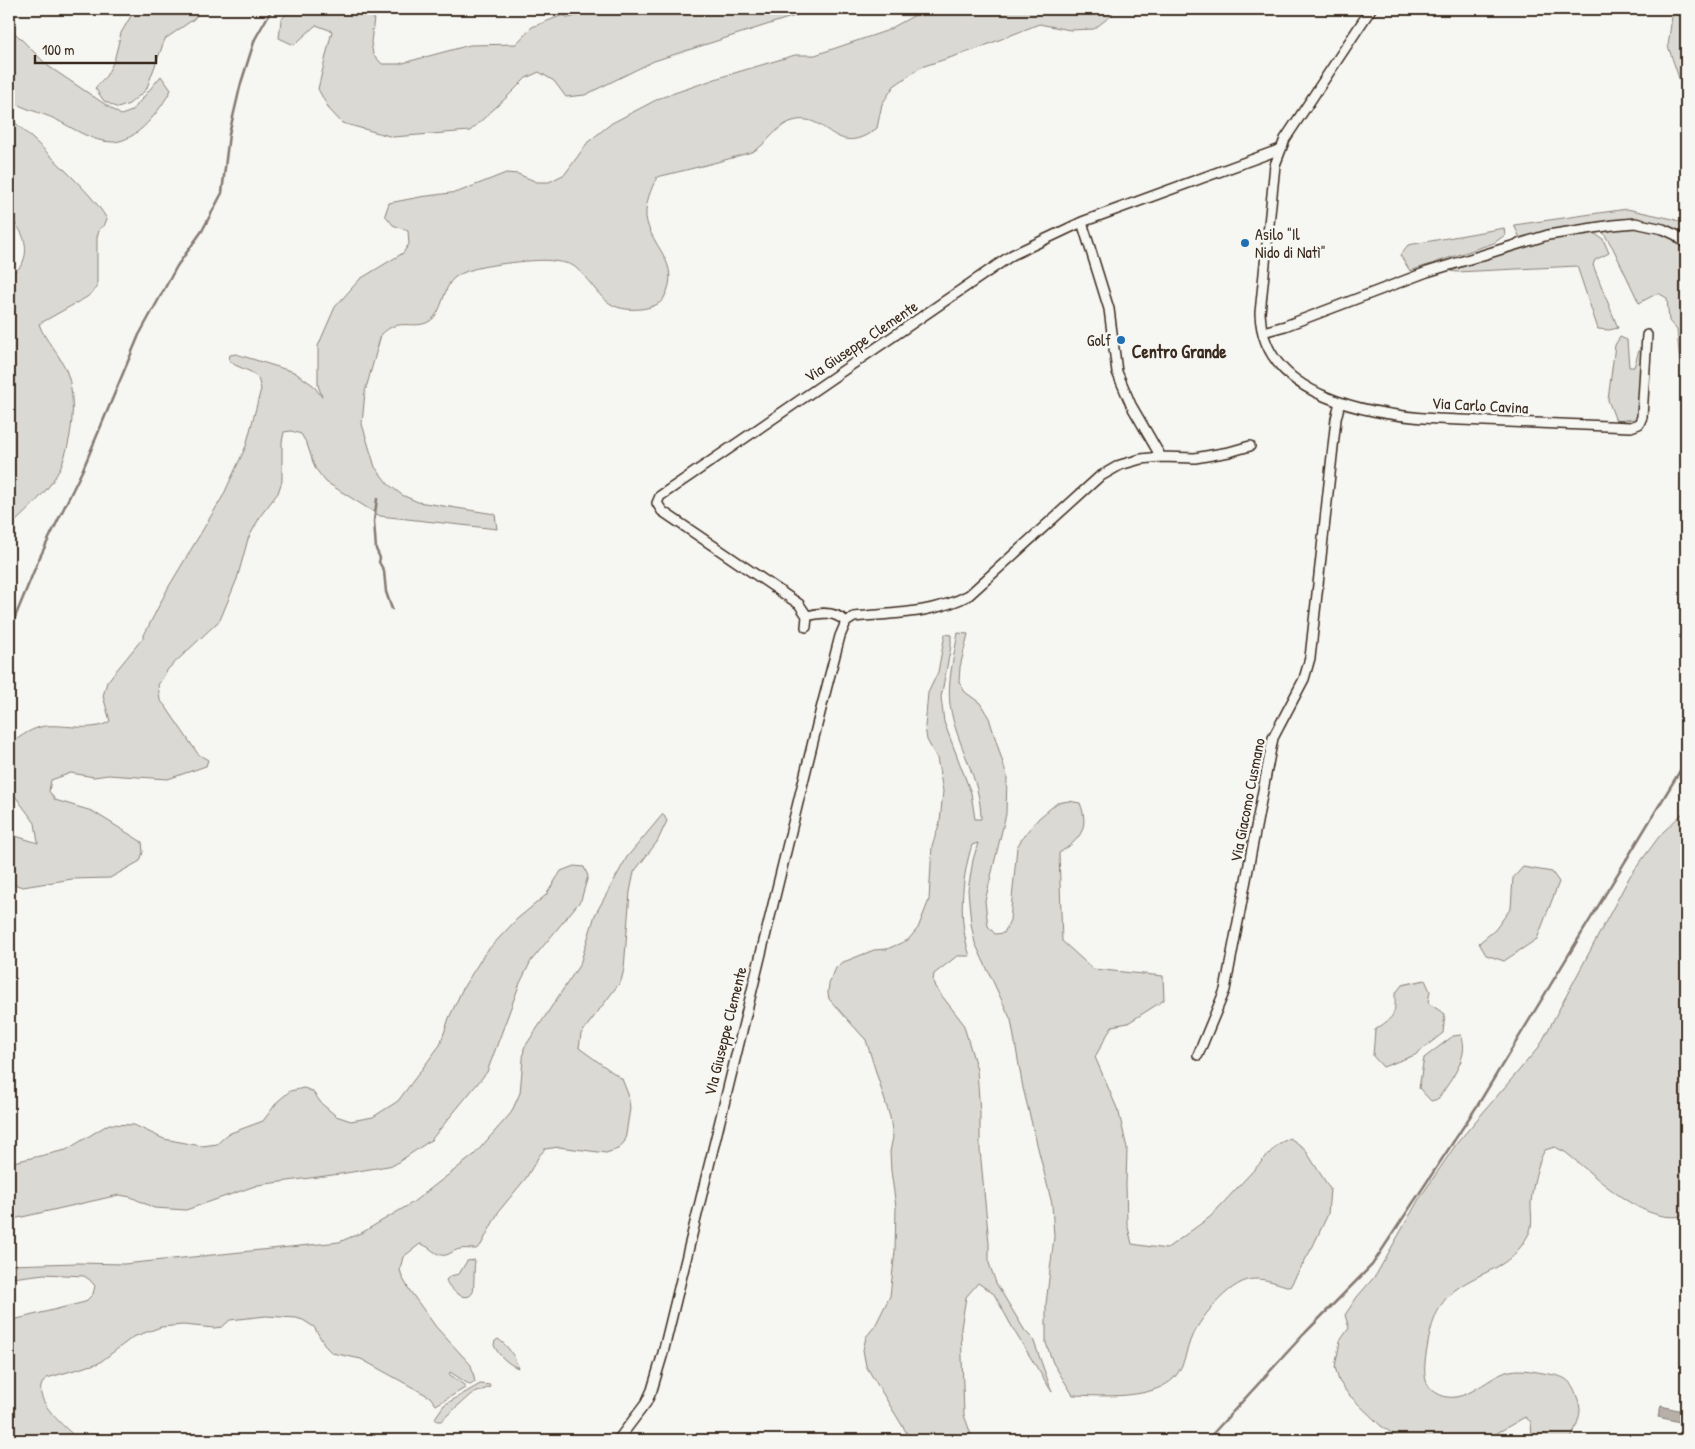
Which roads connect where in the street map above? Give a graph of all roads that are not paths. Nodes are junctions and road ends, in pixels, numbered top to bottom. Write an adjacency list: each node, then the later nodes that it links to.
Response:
1 (1371, 9): 2 (street, Via Carlo Cavina)
2 (1281, 150): 3 (street, Via Giuseppe Clemente); 5 (street, Via Carlo Cavina)
3 (1082, 222): 9 (street); 10 (street, Via Giuseppe Clemente)
4 (1686, 244): 5 (street)
5 (1263, 332): 7 (street, Via Carlo Cavina)
6 (1647, 335): 7 (street, Via Carlo Cavina)
7 (1340, 402): 13 (street, Via Giacomo Cusmano)
8 (1250, 446): 9 (street)
9 (1160, 457): 11 (street)
10 (807, 616): 11 (street); 12 (street)
11 (846, 622): 14 (street, VIa Giuseppe Clemente)
12 (806, 626)
13 (1198, 1055)
14 (618, 1440)

